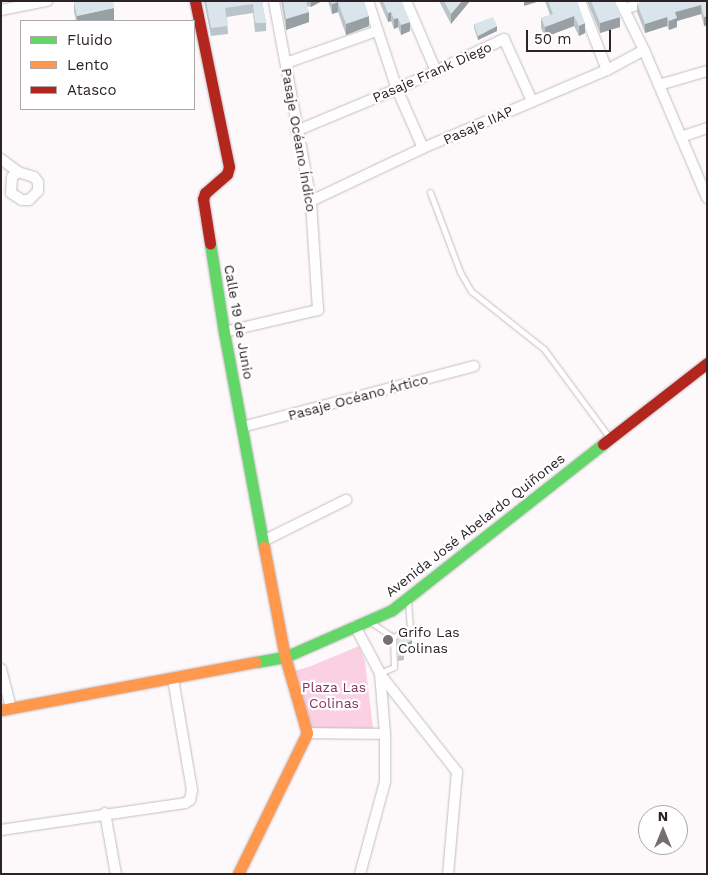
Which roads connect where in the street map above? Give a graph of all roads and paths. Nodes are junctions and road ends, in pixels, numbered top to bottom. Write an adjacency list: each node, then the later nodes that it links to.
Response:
1 (48, 1): 9 (street)
2 (195, 1): 28 (street, Calle 19 de Junio)
3 (274, 1): 12 (street, Pasaje Océano Índico)
4 (368, 1): 10 (street)
5 (406, 1): 14 (street)
6 (580, 1): 13 (street)
7 (651, 1): 8 (street)
8 (622, 5): 11 (street)
9 (1, 10)
10 (377, 31): 12 (street); 17 (street)
11 (644, 50): 13 (street, Pasaje IIAP); 16 (street)
12 (286, 63): 20 (street, Pasaje Océano Índico)
13 (607, 70): 18 (street, Pasaje IIAP)
14 (436, 71): 17 (street, Pasaje Frank Diego); 18 (street, Pasaje Frank Diego)
15 (707, 71): 16 (street)
16 (659, 85): 21 (street)
17 (397, 89): 20 (street, Pasaje Frank Diego); 22 (street)
18 (532, 101): 22 (street, Pasaje IIAP)
19 (707, 128): 21 (street)
20 (296, 131): 27 (street, Pasaje Océano Índico)
21 (681, 137): 26 (street)
22 (423, 148): 27 (street, Pasaje IIAP)
23 (1, 160): 24 (street)
24 (18, 172)
25 (430, 192): 32 (lane)
26 (707, 198)
27 (311, 201): 28 (street, Pasaje Océano Índico)
28 (224, 332): 31 (street, Calle 19 de Junio)
29 (707, 363): 32 (street, Avenida José Abelardo Quiñones)
30 (474, 366): 31 (street, Pasaje Océano Ártico)
31 (242, 427): 34 (street, Calle 19 de Junio)
32 (610, 439): 35 (street, Avenida José Abelardo Quiñones)
33 (346, 500): 34 (street)
34 (263, 542): 39 (street, Calle 19 de Junio)
35 (408, 597): 36 (street, Avenida José Abelardo Quiñones); 38 (lane)
36 (367, 620): 37 (street, Avenida José Abelardo Quiñones); 38 (lane)
37 (355, 626): 39 (street, Avenida José Abelardo Quiñones); 41 (street)
38 (393, 637): 41 (lane)
39 (285, 657): 42 (street, Avenida José Abelardo Quiñones); 44 (street, Calle 19 de Junio)
40 (1, 669): 43 (street)
41 (380, 673): 45 (street); 51 (street)
42 (173, 679): 43 (street, Avenida José Abelardo Quiñones); 46 (street)
43 (6, 709)
44 (307, 733): 45 (street); 49 (street)
45 (385, 734): 50 (street)
46 (105, 813): 47 (street); 48 (street)
47 (1, 830)
48 (116, 874)
49 (238, 874)
50 (360, 874)
51 (448, 874)

